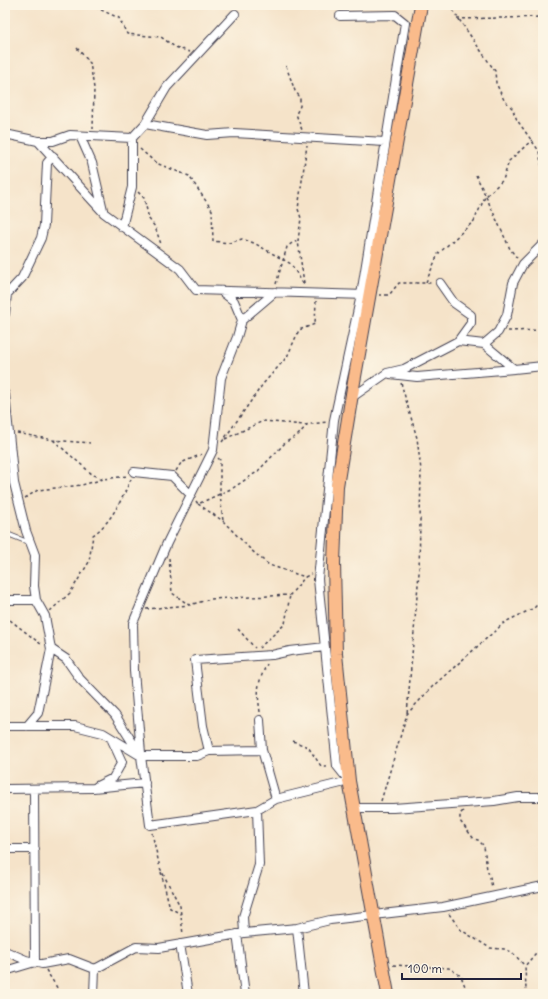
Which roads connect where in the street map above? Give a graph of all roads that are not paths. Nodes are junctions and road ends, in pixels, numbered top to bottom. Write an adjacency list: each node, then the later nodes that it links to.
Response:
1 (421, 5): 18 (main road)
2 (235, 14): 4 (street)
3 (340, 16): 9 (street)
4 (145, 124): 7 (street); 9 (street)
5 (5, 134): 8 (street)
6 (80, 136): 7 (street); 8 (street); 11 (street)
7 (132, 138): 12 (street)
8 (38, 141): 10 (street)
9 (385, 142): 18 (street)
10 (53, 156): 11 (street); 16 (street)
11 (104, 213): 12 (street)
12 (122, 227): 15 (street)
13 (543, 244): 22 (street)
14 (440, 283): 21 (street)
15 (221, 291): 17 (street); 20 (street)
16 (6, 292): 19 (street)
17 (275, 292): 18 (street); 20 (street)
18 (365, 295): 27 (main road); 34 (street)
19 (5, 314)
20 (242, 320): 29 (street)
21 (458, 341): 22 (street); 25 (street)
22 (484, 344): 24 (street)
23 (543, 366): 24 (street)
24 (514, 369): 25 (street)
25 (387, 373): 27 (street)
26 (5, 394): 31 (street)
27 (351, 398): 45 (main road)
28 (134, 472): 29 (street)
29 (190, 494): 44 (street)
30 (5, 532): 31 (lane)
31 (30, 543): 33 (street)
32 (5, 600): 33 (street)
33 (36, 600): 35 (street)
34 (325, 647): 43 (street); 45 (street)
35 (50, 649): 36 (street); 44 (street)
36 (38, 713): 39 (street); 40 (street)
37 (260, 720): 42 (street)
38 (5, 726): 39 (street)
39 (28, 726): 40 (street)
40 (46, 726): 41 (street)
41 (111, 737): 44 (street); 47 (street)
42 (262, 750): 43 (street); 51 (street)
43 (209, 751): 44 (street)
44 (142, 756): 46 (street)
45 (349, 780): 51 (street); 52 (main road)
46 (145, 783): 47 (street); 53 (street)
47 (93, 788): 49 (street)
48 (5, 789): 49 (street)
49 (34, 789): 55 (street)
50 (543, 797): 52 (street)
51 (276, 799): 53 (street)
52 (354, 808): 57 (main road)
53 (257, 810): 59 (street)
54 (5, 849): 55 (street)
55 (35, 849): 62 (street)
56 (543, 886): 57 (street)
57 (374, 916): 58 (street); 69 (main road)
58 (297, 928): 59 (street); 68 (street)
59 (241, 933): 60 (street); 67 (street)
60 (181, 944): 63 (street); 66 (street)
61 (5, 951): 62 (street)
62 (38, 963): 63 (street); 64 (street)
63 (95, 969): 65 (street)
64 (5, 971)
65 (94, 994)
66 (188, 994)
67 (245, 994)
68 (304, 994)
69 (388, 994)

